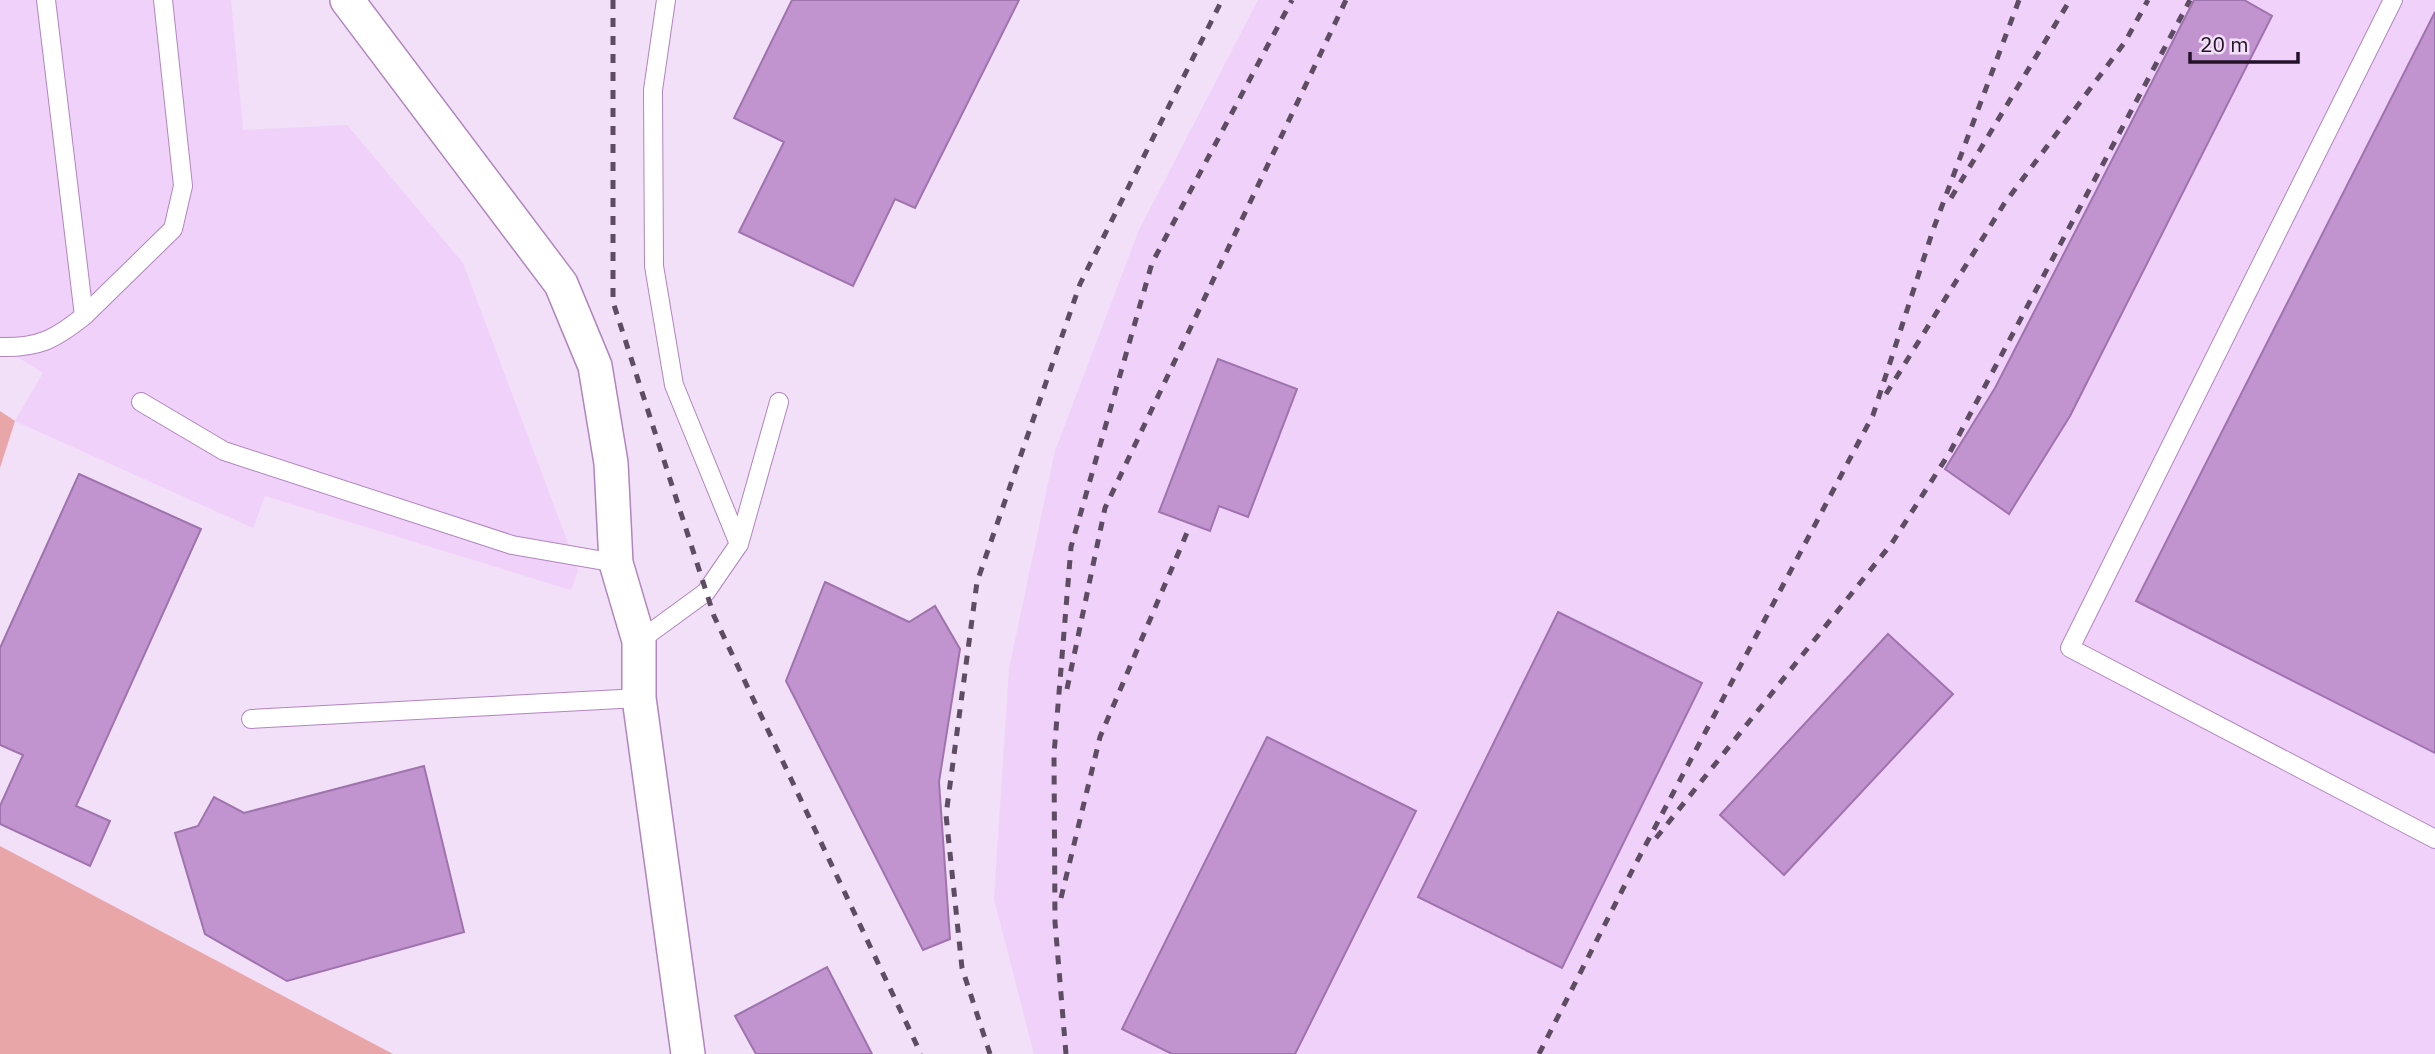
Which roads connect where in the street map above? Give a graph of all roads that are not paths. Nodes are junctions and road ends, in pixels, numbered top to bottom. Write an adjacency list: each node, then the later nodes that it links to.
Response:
1 (46, 0): 6 (lane)
2 (163, 0): 6 (lane)
3 (347, 0): 11 (street)
4 (666, 0): 10 (lane)
5 (2393, 0): 15 (lane)
6 (83, 316): 7 (lane)
7 (0, 347)
8 (141, 402): 11 (lane)
9 (779, 402): 10 (lane)
10 (739, 544): 12 (lane)
11 (616, 563): 12 (street)
12 (639, 640): 13 (street)
13 (639, 698): 14 (lane); 16 (street)
14 (251, 719)
15 (2435, 839)
16 (688, 1054)

